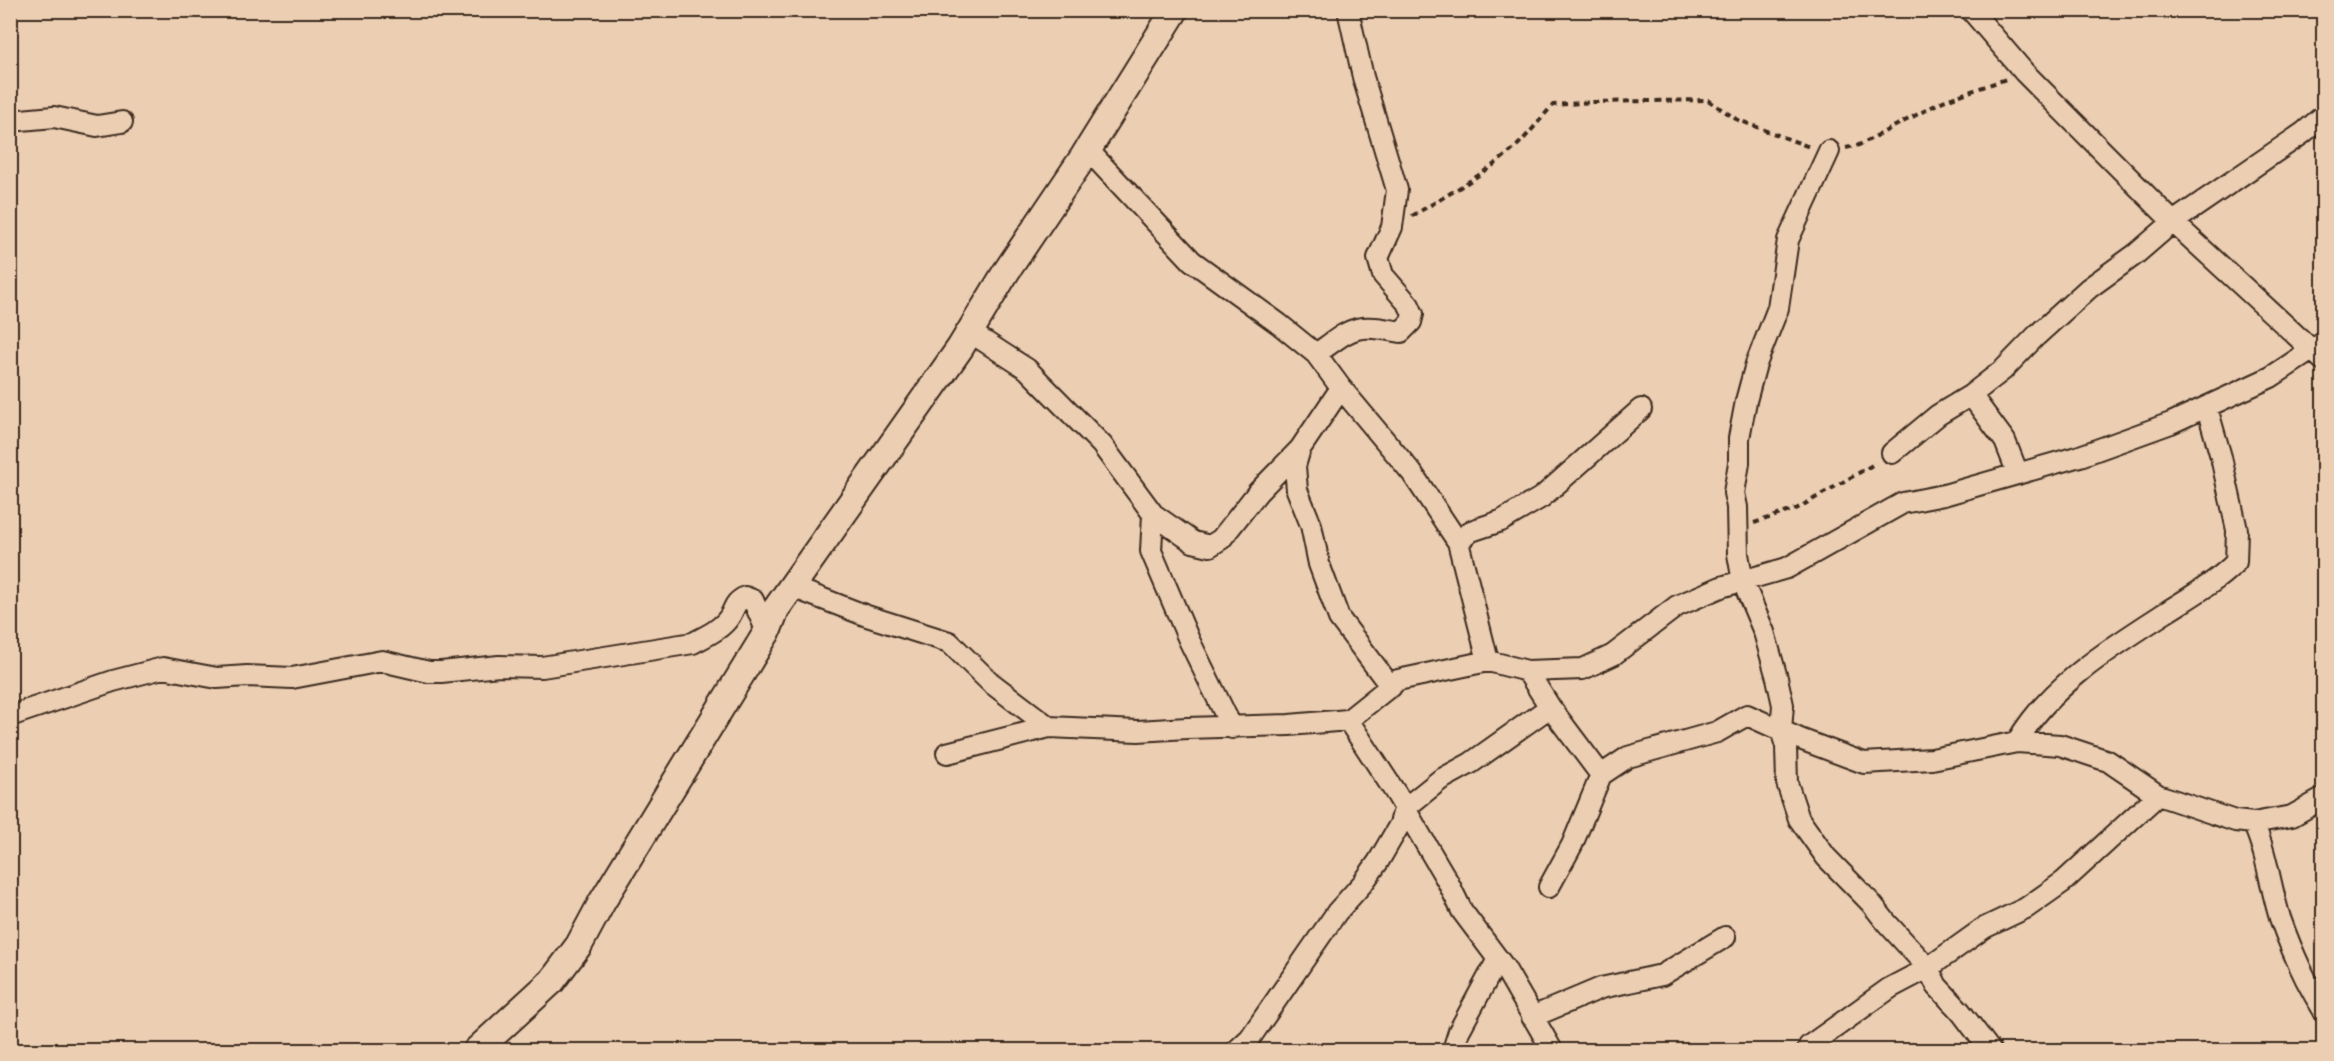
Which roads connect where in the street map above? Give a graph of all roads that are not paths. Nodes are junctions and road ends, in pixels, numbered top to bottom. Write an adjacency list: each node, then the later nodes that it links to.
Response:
1 (1175, 10): 7 (street)
2 (1348, 10): 12 (street)
3 (1971, 10): 9 (street)
4 (2324, 115): 9 (street)
5 (10, 121): 6 (street)
6 (122, 122)
7 (1088, 150): 10 (street); 12 (street)
8 (1829, 151): 22 (street)
9 (2173, 222): 11 (street); 14 (street)
10 (970, 332): 20 (street); 23 (street)
11 (2319, 351): 15 (street)
12 (1316, 354): 13 (street)
13 (1341, 388): 17 (street); 21 (street)
14 (1971, 395): 18 (street); 19 (street)
15 (2207, 408): 19 (street); 34 (street)
16 (1641, 409): 21 (street)
17 (1300, 449): 20 (street); 27 (street)
18 (1892, 453)
19 (2018, 474): 22 (street)
20 (1153, 514): 32 (street)
21 (1458, 542): 25 (street)
22 (1743, 582): 26 (street); 33 (street)
23 (792, 587): 24 (street); 31 (street)
24 (767, 632): 29 (street); 48 (street)
25 (1488, 661): 26 (street); 27 (street)
26 (1527, 671): 28 (street)
27 (1391, 687): 30 (street)
28 (1550, 707): 36 (street); 39 (street)
29 (10, 716)
30 (1348, 720): 32 (street); 39 (street)
31 (1048, 727): 32 (street); 35 (street)
32 (1232, 728)
33 (1781, 730): 34 (street); 36 (street); 44 (street)
34 (2017, 742): 37 (street)
35 (947, 753)
36 (1601, 775): 41 (street)
37 (2158, 795): 40 (street); 44 (street)
38 (2324, 798): 40 (street)
39 (1404, 809): 43 (street); 49 (street)
40 (2253, 823): 45 (street)
41 (1550, 887)
42 (1725, 937): 46 (street)
43 (1498, 959): 46 (street); 50 (street)
44 (1928, 968): 47 (street); 52 (street)
45 (2324, 1011)
46 (1532, 1017): 51 (street)
47 (1809, 1049)
48 (477, 1050)
49 (1237, 1050)
50 (1453, 1050)
51 (1552, 1050)
52 (1990, 1050)

